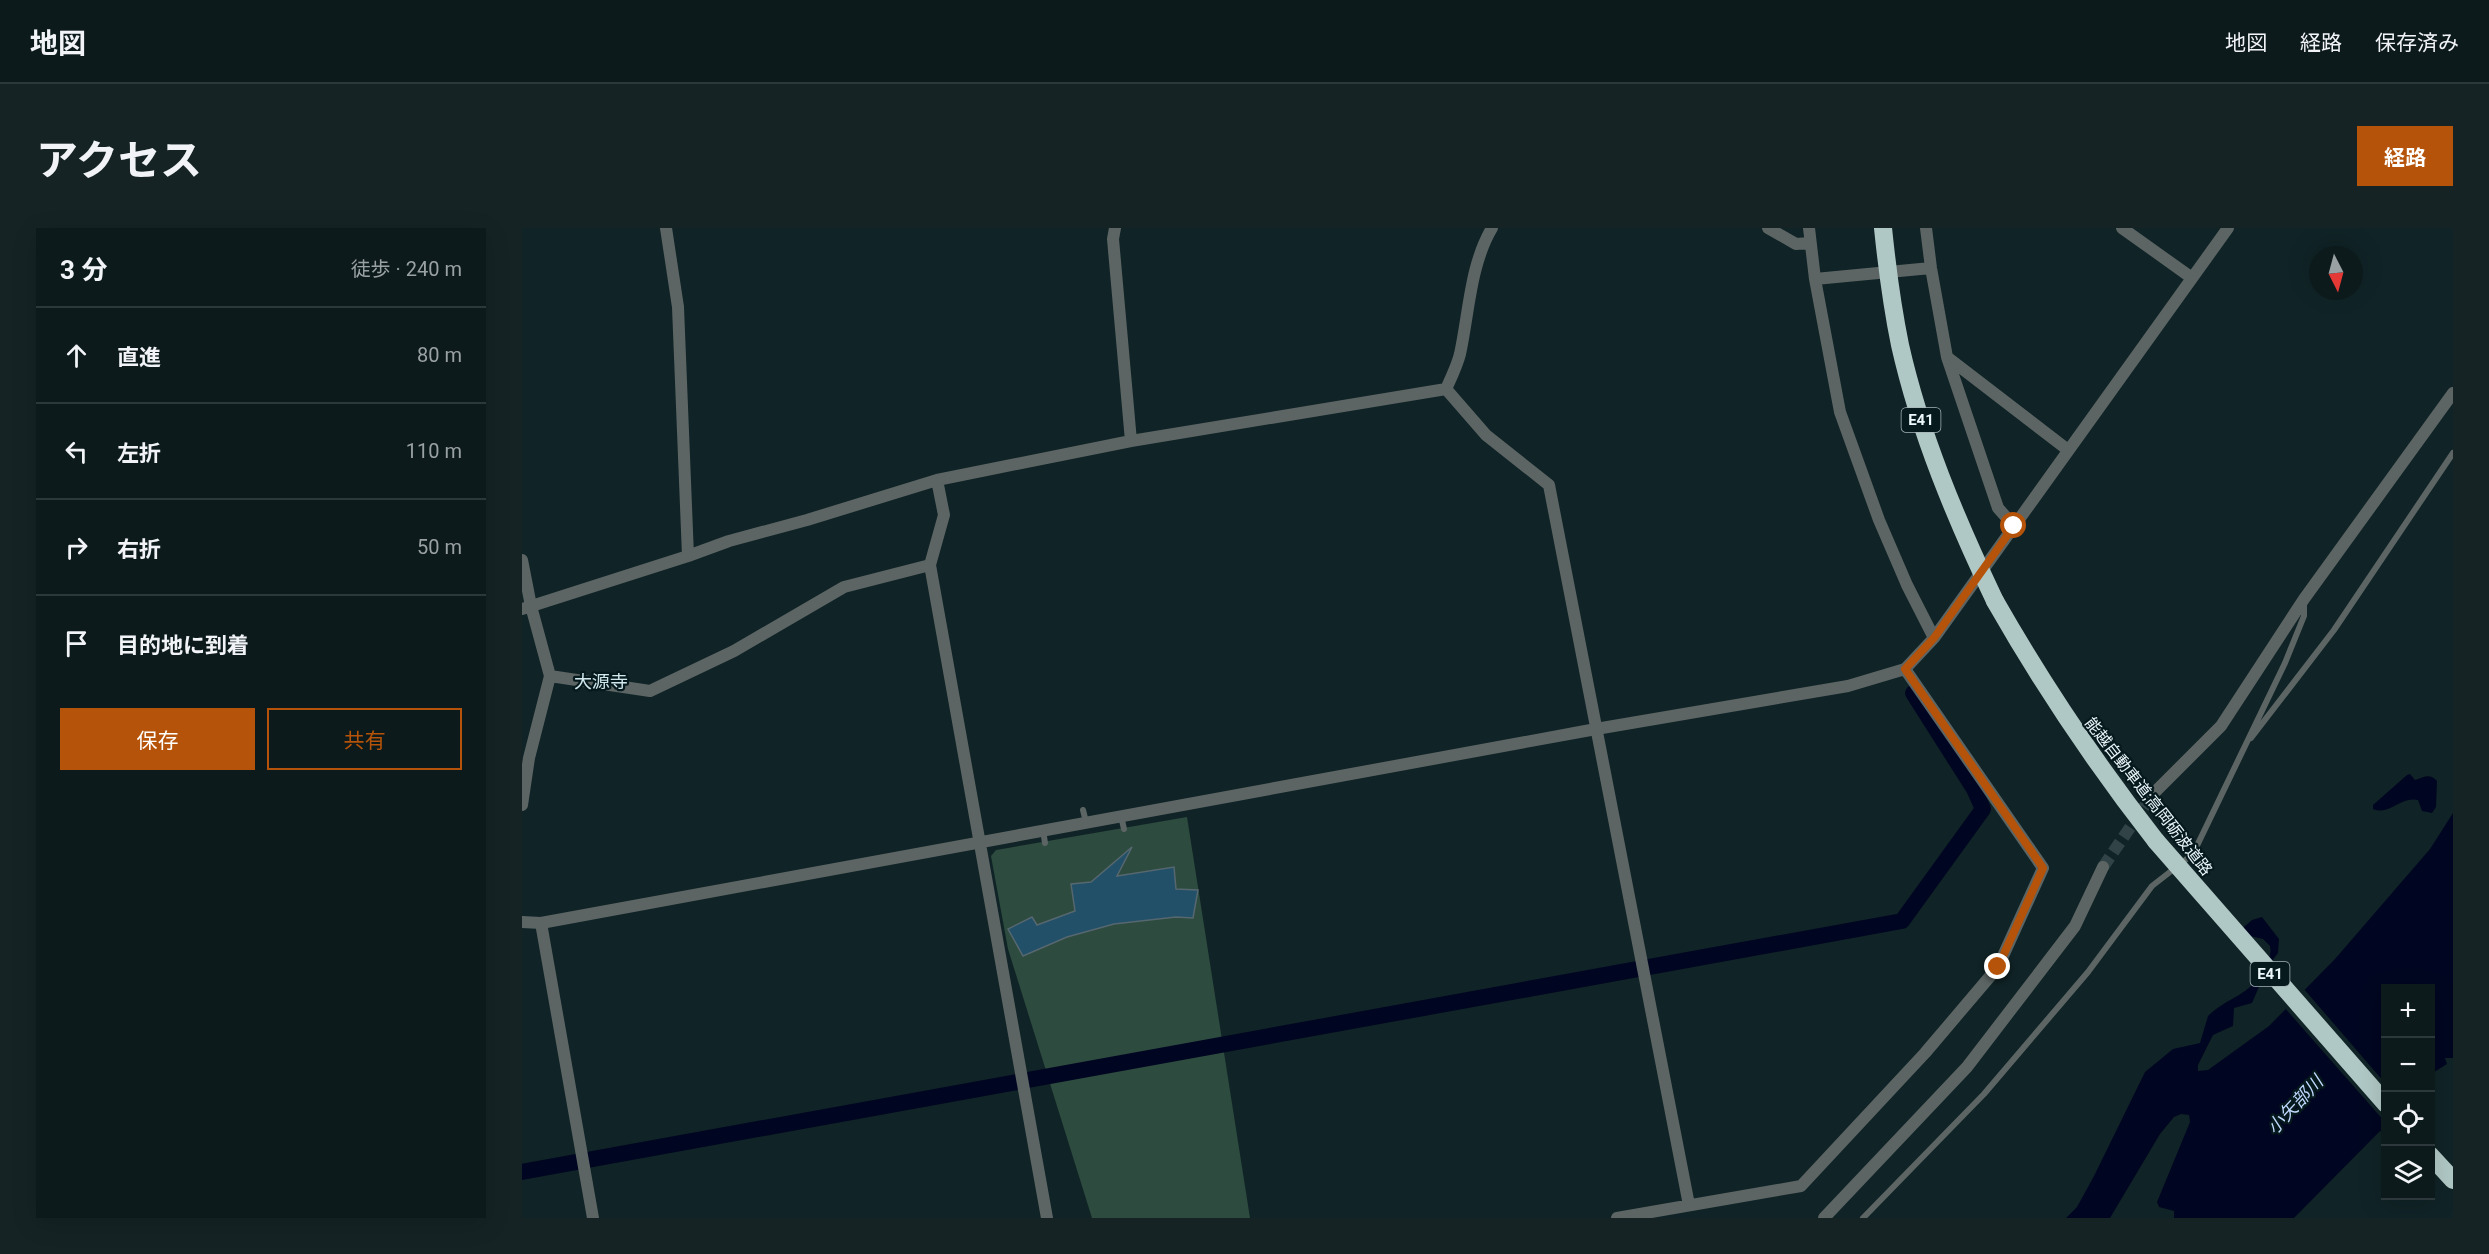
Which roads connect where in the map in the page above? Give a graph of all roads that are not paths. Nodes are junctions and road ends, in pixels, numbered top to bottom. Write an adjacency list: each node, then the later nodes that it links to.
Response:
1 (666, 228): 22 (street)
2 (1115, 228): 17 (street)
3 (1492, 228): 15 (street)
4 (1768, 228): 10 (street)
5 (1809, 228): 10 (street)
6 (1883, 228): 42 (highway, 能越自動車道;高岡砺波道路 / E41, bridge)
7 (1926, 228): 11 (street)
8 (2122, 228): 12 (street)
9 (2228, 228): 12 (street)
10 (1810, 243): 13 (street)
11 (1931, 268): 13 (street); 14 (street)
12 (2193, 278): 18 (street)
13 (1815, 279): 27 (street)
14 (1947, 357): 18 (street); 21 (street)
15 (1446, 389): 17 (street); 30 (street)
16 (2453, 393): 25 (street)
17 (1131, 441): 20 (street)
18 (2068, 450): 21 (street)
19 (2453, 453): 31 (lane)
20 (937, 480): 22 (street); 24 (street)
21 (2014, 526): 27 (street)
22 (688, 556): 26 (street)
23 (522, 560): 26 (street)
24 (930, 565): 29 (street); 37 (street)
25 (2304, 599): 31 (lane); 32 (street)
26 (527, 608): 29 (street)
27 (1934, 638): 28 (street)
28 (1905, 669): 30 (street); 45 (street)
29 (550, 676): 33 (street)
30 (1596, 729): 34 (street); 45 (street)
31 (2241, 750): 50 (lane)
32 (2153, 794)
33 (522, 806)
34 (1121, 816): 35 (street); 36 (lane)
35 (1043, 830): 37 (street); 38 (lane)
36 (1124, 830)
37 (978, 842): 41 (street); 47 (street)
38 (1045, 843)
39 (2103, 867): 49 (street)
40 (522, 920): 41 (street)
41 (542, 923): 46 (street)
42 (2381, 1099)
43 (2435, 1160): 44 (highway)
44 (2453, 1180)
45 (1689, 1205): 48 (street)
46 (593, 1218)
47 (1047, 1218)
48 (1617, 1218)
49 (1824, 1218)
50 (1863, 1218)

